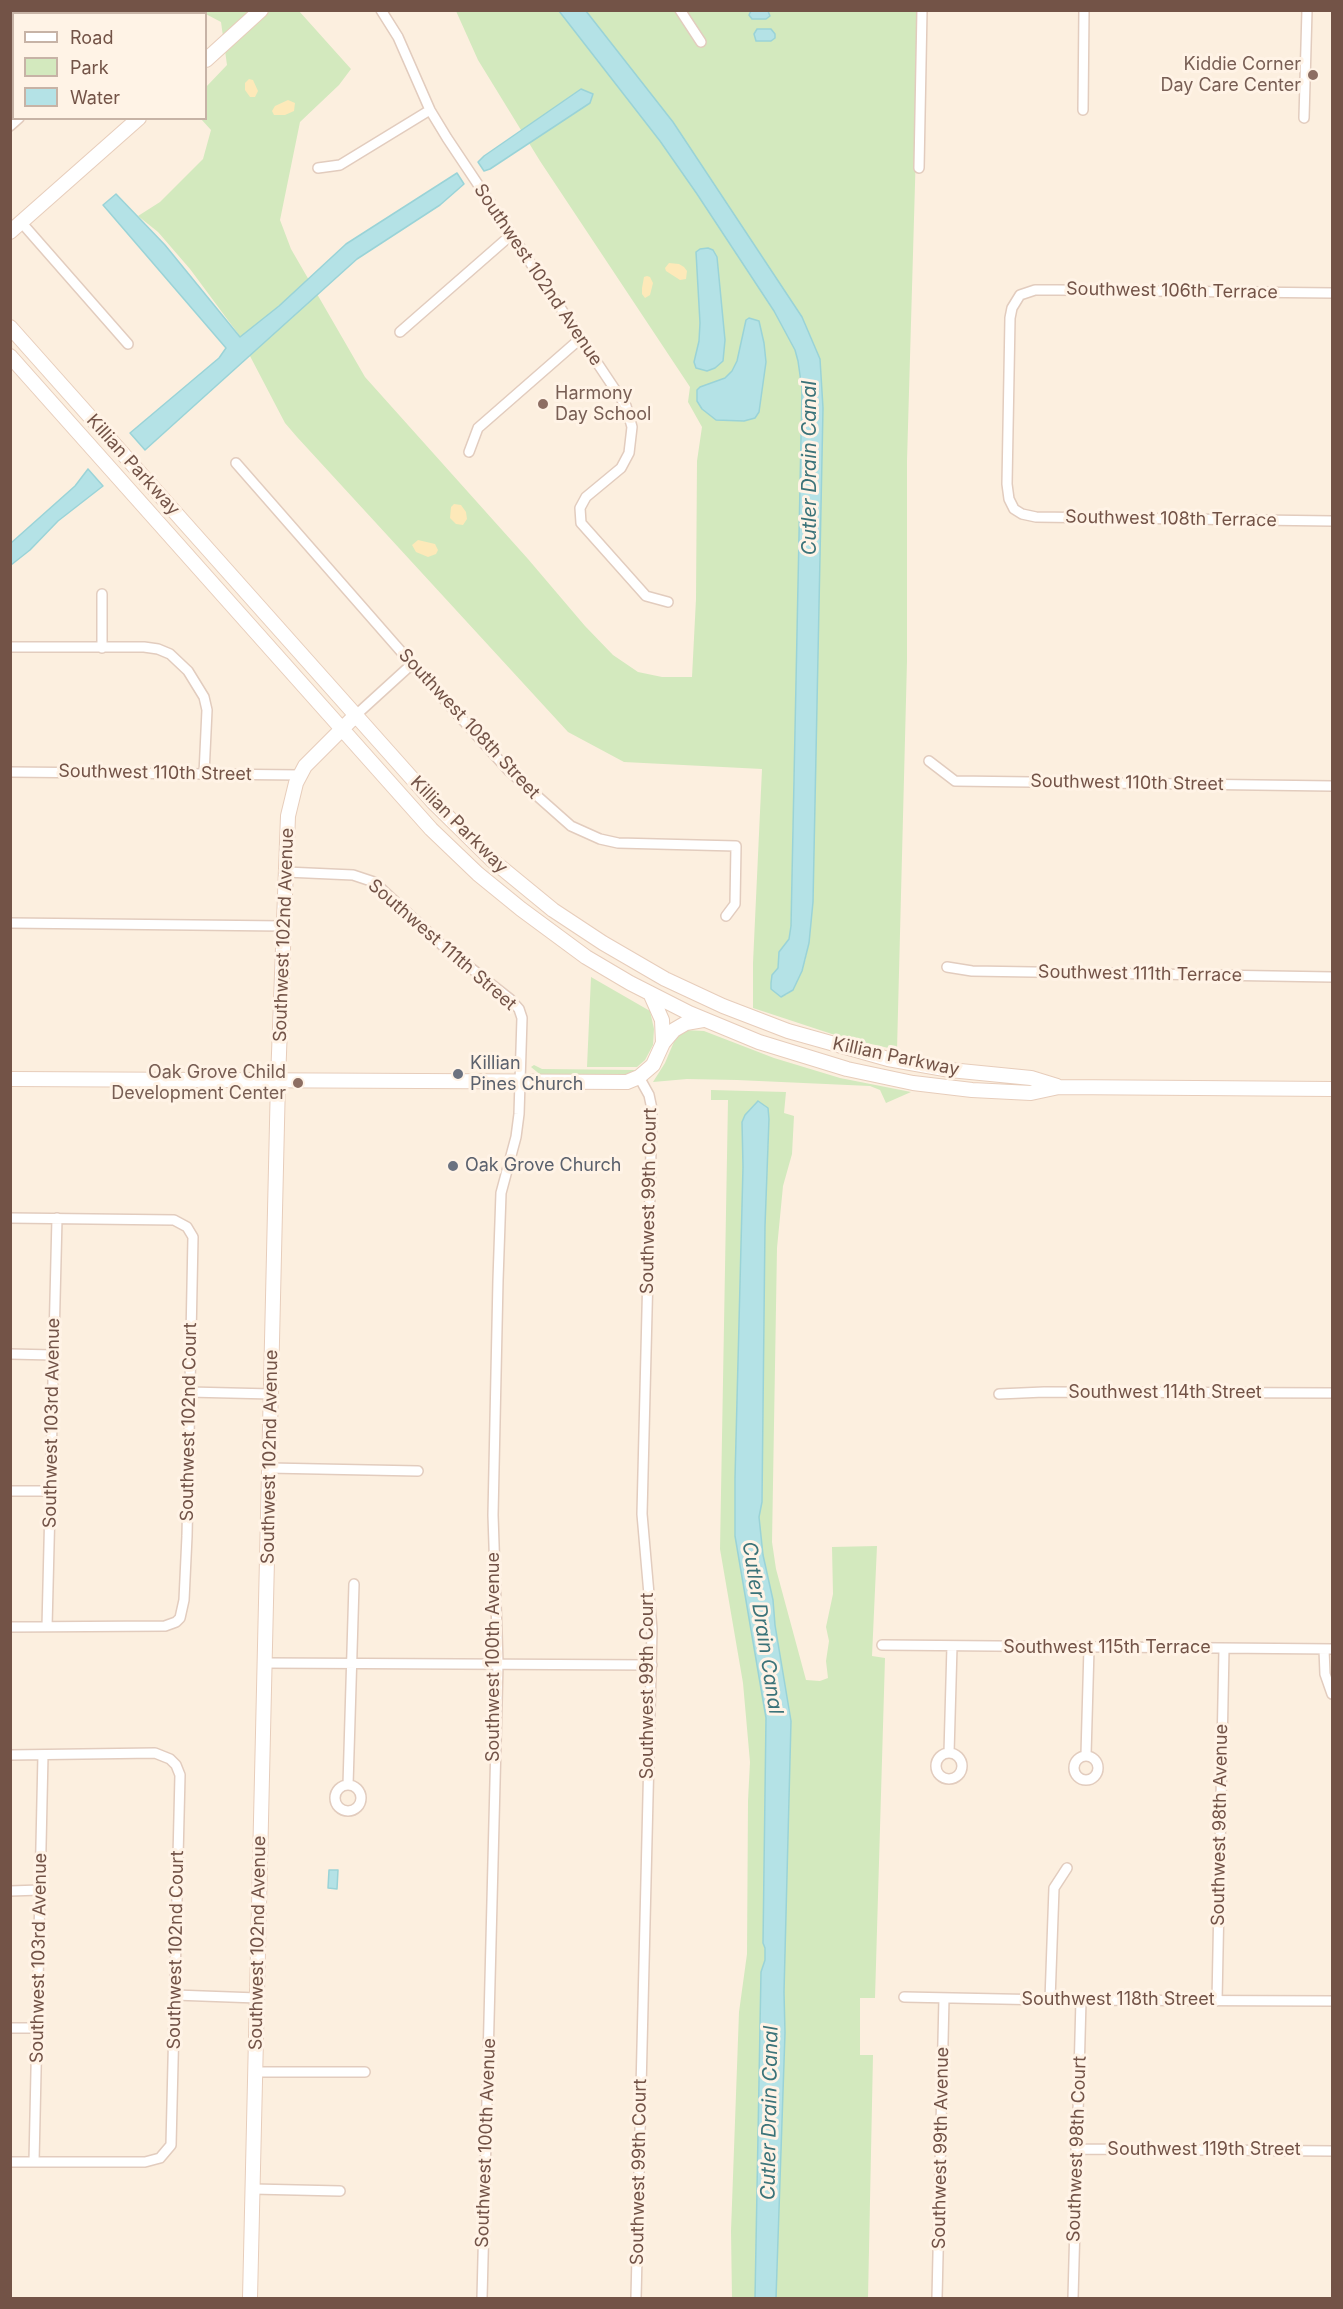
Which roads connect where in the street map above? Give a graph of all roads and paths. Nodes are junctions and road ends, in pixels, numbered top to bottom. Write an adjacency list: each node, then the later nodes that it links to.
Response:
1 (261, 10): 8 (main road)
2 (381, 10): 9 (street, Southwest 102nd Avenue)
3 (680, 10): 7 (street)
4 (922, 10): 14 (street)
5 (1084, 10): 10 (street)
6 (1307, 10): 11 (street)
7 (701, 42)
8 (207, 59)
9 (430, 110): 13 (street); 16 (street, Southwest 102nd Avenue)
10 (1083, 110)
11 (1304, 118)
12 (137, 120): 15 (main road)
13 (318, 168)
14 (919, 168)
15 (16, 227): 21 (street)
16 (511, 235): 19 (street); 20 (street, Southwest 102nd Avenue)
17 (1332, 293): 25 (street, Southwest 106th Terrace)
18 (10, 327): 32 (main road, Killian Parkway)
19 (400, 332)
20 (581, 338): 23 (street); 28 (street, Southwest 102nd Avenue)
21 (128, 344)
22 (10, 356): 33 (main road, Killian Parkway)
23 (469, 452)
24 (236, 463): 31 (street, Southwest 108th Street)
25 (1012, 506): 26 (street, Southwest 108th Terrace)
26 (1332, 520)
27 (102, 594): 30 (street)
28 (668, 602)
29 (10, 647): 30 (street)
30 (102, 648): 36 (street)
31 (412, 664): 32 (street, Southwest 102nd Avenue); 40 (street, Southwest 108th Street)
32 (356, 715): 33 (main road, Southwest 102nd Avenue); 53 (main road, Killian Parkway)
33 (341, 730): 37 (main road, Southwest 102nd Avenue); 45 (main road, Killian Parkway)
34 (929, 761): 38 (street, Southwest 110th Street)
35 (10, 772): 36 (street, Southwest 110th Street)
36 (204, 774): 37 (street, Southwest 110th Street)
37 (300, 775): 39 (main road, Southwest 102nd Avenue)
38 (1332, 786)
39 (286, 872): 42 (main road, Southwest 102nd Avenue); 46 (street, Southwest 111th Street)
40 (726, 916)
41 (10, 923): 42 (street)
42 (284, 926): 51 (main road, Southwest 102nd Avenue)
43 (947, 967): 44 (street, Southwest 111th Terrace)
44 (1332, 977)
45 (650, 993): 47 (main road, Killian Parkway); 48 (main road)
46 (522, 1018): 52 (street, Southwest 100th Avenue)
47 (703, 1020): 48 (main road); 53 (main road, Killian Parkway)
48 (663, 1043): 49 (main road)
49 (639, 1077): 52 (main road); 78 (street, Southwest 99th Court)
50 (10, 1078): 51 (main road)
51 (278, 1080): 52 (main road); 61 (main road, Southwest 102nd Avenue)
52 (520, 1083): 77 (street, Southwest 100th Avenue)
53 (1059, 1086): 54 (main road, Killian Parkway)
54 (1332, 1089)
55 (10, 1218): 56 (street)
56 (57, 1218): 58 (street, Southwest 103rd Avenue); 59 (street, Southwest 102nd Court)
57 (10, 1354): 58 (street)
58 (53, 1355): 66 (street, Southwest 103rd Avenue)
59 (189, 1392): 61 (street); 69 (street, Southwest 102nd Court)
60 (1332, 1393): 62 (street, Southwest 114th Street)
61 (272, 1394): 63 (main road, Southwest 102nd Avenue)
62 (999, 1394)
63 (269, 1468): 64 (street); 75 (main road, Southwest 102nd Avenue)
64 (418, 1471)
65 (10, 1491): 66 (street)
66 (50, 1491): 69 (street, Southwest 103rd Avenue)
67 (354, 1584): 76 (street)
68 (10, 1627): 69 (street)
69 (47, 1627)
70 (882, 1645): 71 (street, Southwest 115th Terrace)
71 (952, 1646): 72 (street, Southwest 115th Terrace); 80 (street)
72 (1089, 1648): 73 (street, Southwest 115th Terrace); 83 (street)
73 (1224, 1648): 74 (street, Southwest 115th Terrace); 94 (street, Southwest 98th Avenue)
74 (1328, 1649): 79 (street)
75 (265, 1663): 76 (street); 90 (main road, Southwest 102nd Avenue)
76 (352, 1663): 77 (street); 84 (street)
77 (498, 1663): 78 (street); 107 (street, Southwest 100th Avenue)
78 (652, 1665): 108 (street, Southwest 99th Court)
79 (1332, 1694)
80 (949, 1753)
81 (10, 1755): 82 (street)
82 (43, 1755): 86 (street, Southwest 103rd Avenue); 88 (street, Southwest 102nd Court)
83 (1086, 1755)
84 (348, 1785)
85 (1067, 1868): 92 (street)
86 (40, 1890): 87 (street); 97 (street, Southwest 103rd Avenue)
87 (10, 1891)
88 (176, 1995): 90 (street); 103 (street, Southwest 102nd Court)
89 (904, 1997): 91 (street, Southwest 118th Street)
90 (257, 1998): 98 (main road, Southwest 102nd Avenue)
91 (944, 1998): 92 (street, Southwest 118th Street); 109 (street, Southwest 99th Avenue)
92 (1050, 2000): 93 (street, Southwest 118th Street)
93 (1081, 2000): 94 (street, Southwest 118th Street); 100 (street, Southwest 98th Court)
94 (1217, 2001): 95 (street, Southwest 118th Street)
95 (1332, 2001)
96 (10, 2028): 97 (street)
97 (37, 2028): 103 (street, Southwest 103rd Avenue)
98 (256, 2072): 99 (street); 104 (main road, Southwest 102nd Avenue)
99 (365, 2072)
100 (1076, 2149): 101 (street, Southwest 119th Street); 110 (street, Southwest 98th Court)
101 (1332, 2151)
102 (10, 2162): 103 (street)
103 (34, 2162)
104 (253, 2189): 105 (street); 106 (main road, Southwest 102nd Avenue)
105 (340, 2191)
106 (250, 2298)
107 (482, 2298)
108 (636, 2298)
109 (937, 2298)
110 (1073, 2298)

